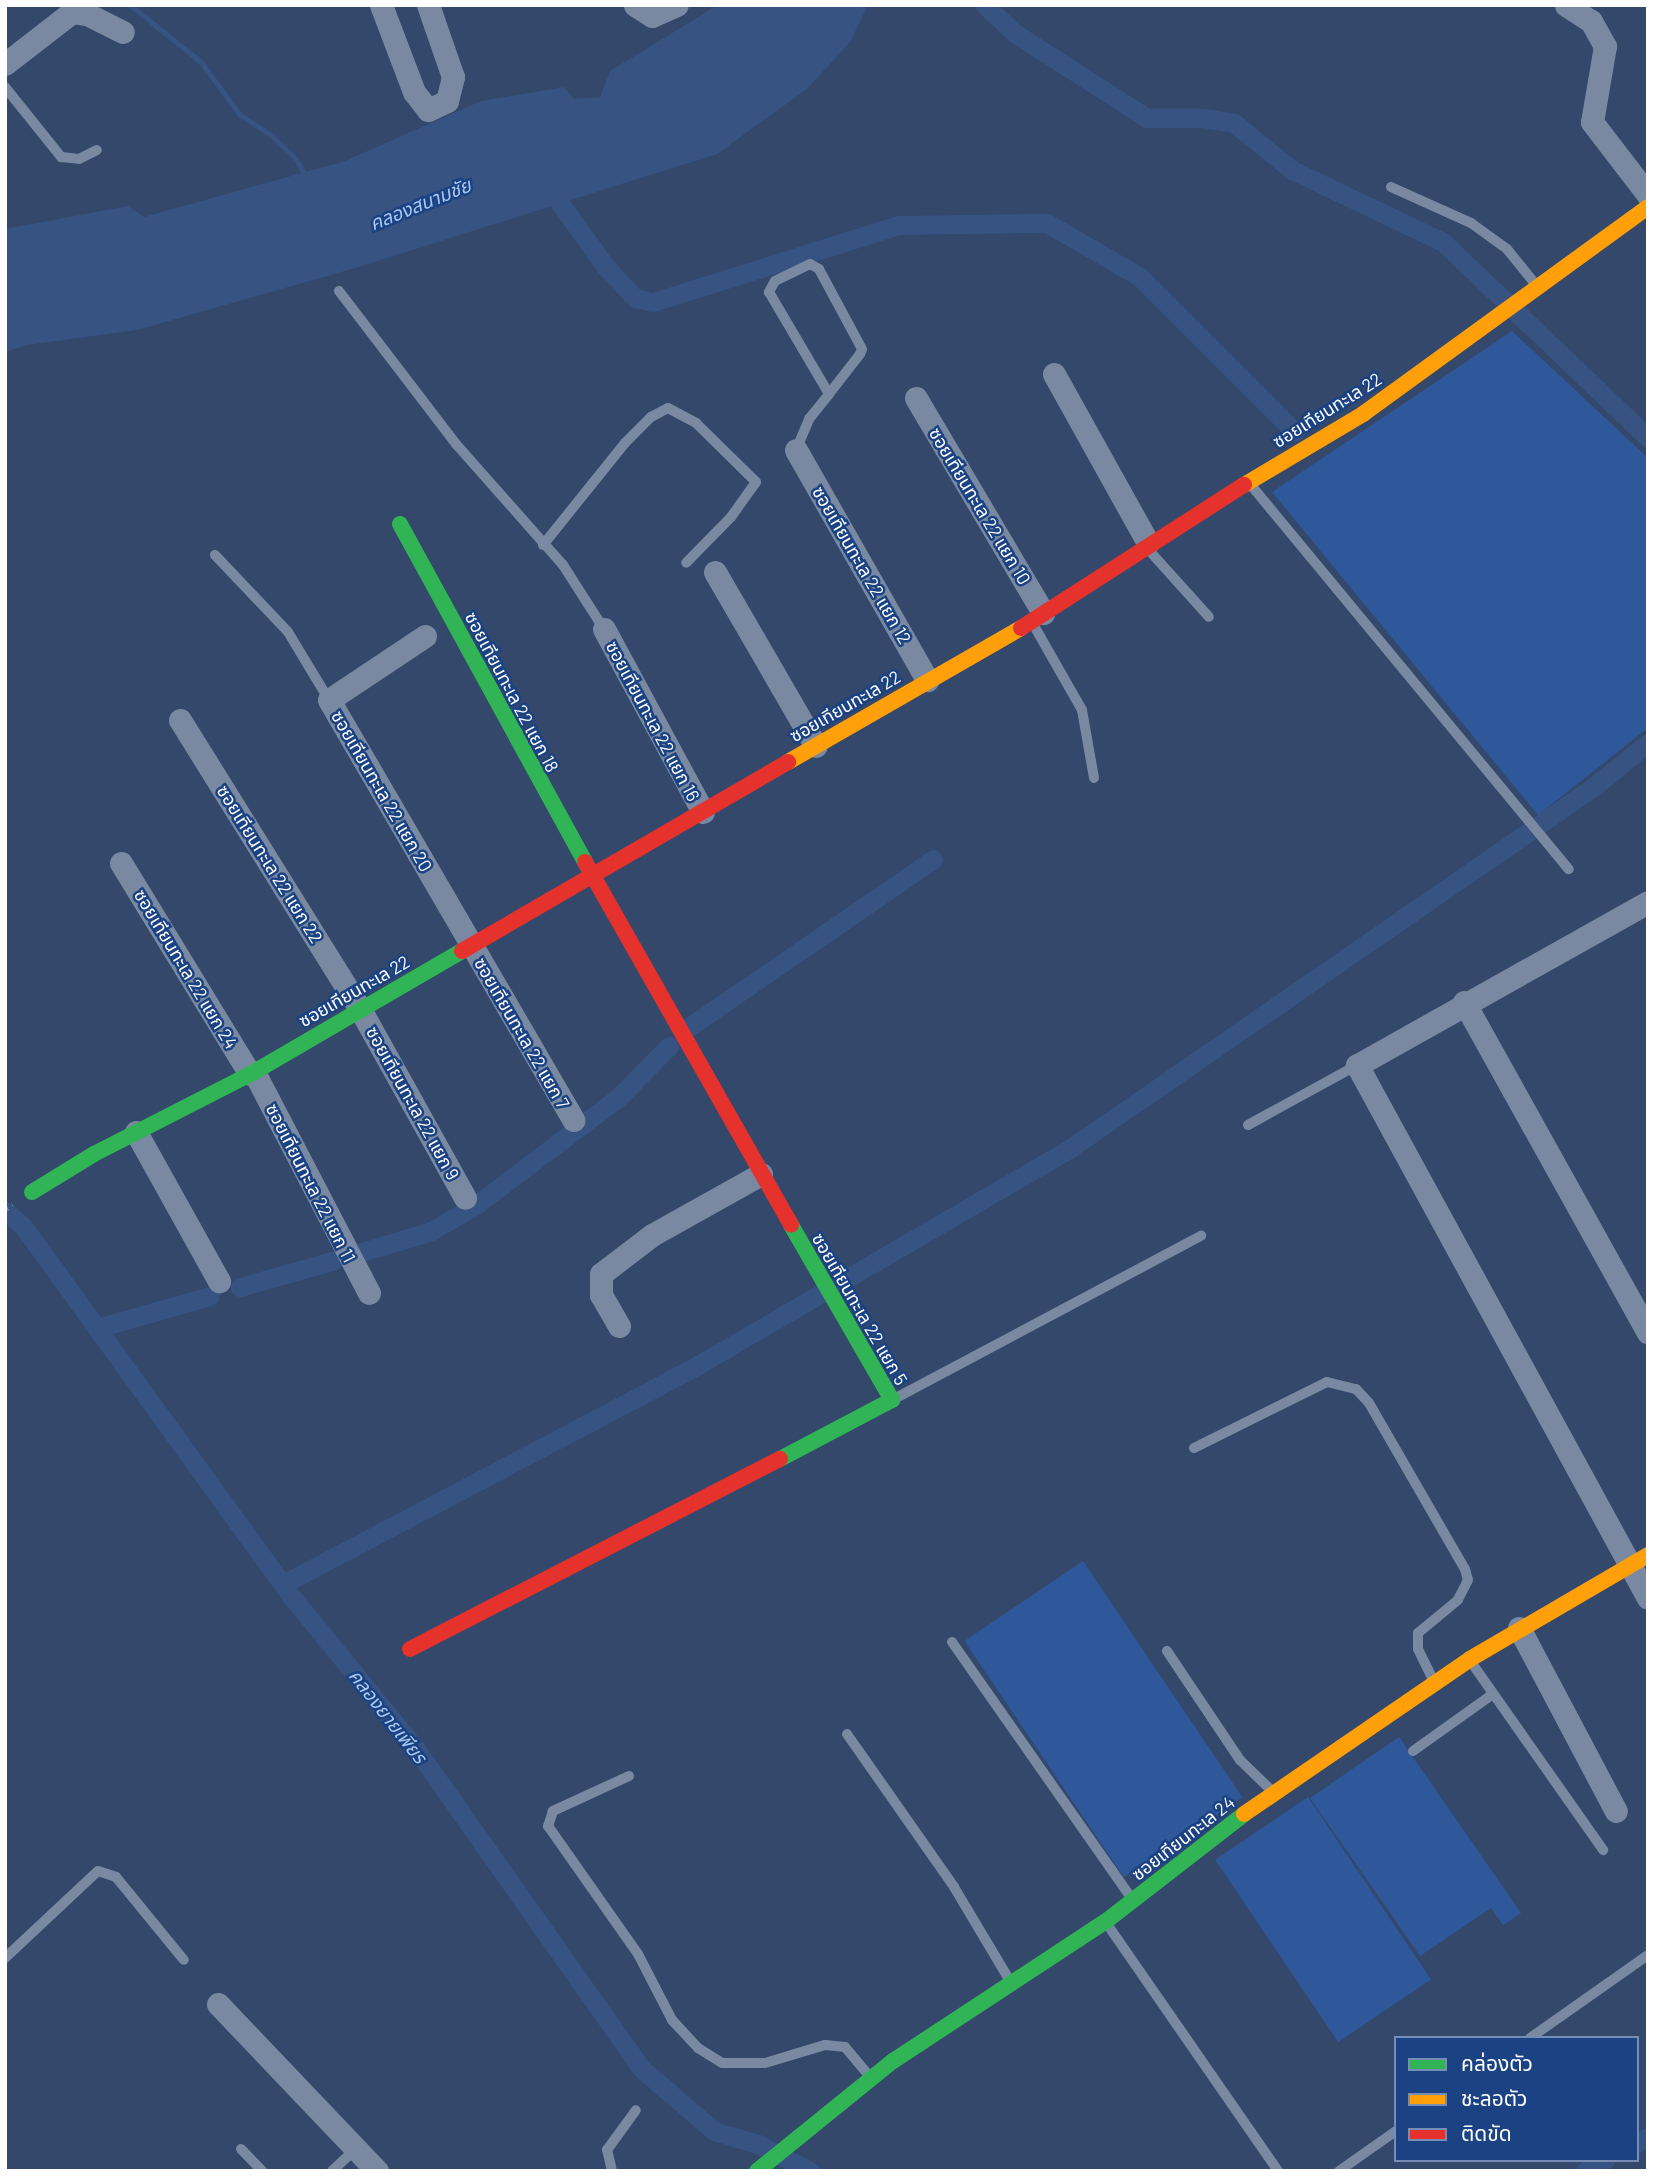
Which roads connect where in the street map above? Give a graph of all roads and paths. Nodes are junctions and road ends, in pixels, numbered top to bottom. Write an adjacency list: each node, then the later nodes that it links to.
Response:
1 (381, 5): 2 (street)
2 (428, 5)
3 (635, 5): 4 (street)
4 (677, 5)
5 (1566, 5): 11 (street)
6 (123, 33): 7 (street)
7 (5, 64)
8 (5, 87): 9 (lane)
9 (97, 149)
10 (1391, 187): 13 (lane)
11 (1648, 195)
12 (1648, 207): 13 (street, ซอยเทียนทะเล 22)
13 (1538, 287): 19 (street, ซอยเทียนทะเล 22)
14 (339, 291): 22 (lane)
15 (1054, 374): 21 (street)
16 (829, 394): 16 (lane); 18 (lane)
17 (916, 398): 27 (street, ซอยเทียนทะเล 22 แยก 10)
18 (796, 450): 30 (street, ซอยเทียนทะเล 22 แยก 12)
19 (1248, 482): 21 (street, ซอยเทียนทะเล 22); 37 (lane)
20 (400, 524): 38 (street, ซอยเทียนทะเล 22 แยก 18)
21 (1146, 544): 26 (lane); 27 (street, ซอยเทียนทะเล 22)
22 (543, 545): 24 (lane); 28 (lane)
23 (215, 555): 31 (lane)
24 (686, 563)
25 (715, 572): 33 (street)
26 (1209, 617)
27 (1037, 618): 30 (street, ซอยเทียนทะเล 22); 34 (lane)
28 (604, 629): 35 (street, ซอยเทียนทะเล 22 แยก 16)
29 (425, 636): 31 (street, ซอยเทียนทะเล 22 แยก 20)
30 (927, 680): 33 (street, ซอยเทียนทะเล 22)
31 (330, 700): 40 (street, ซอยเทียนทะเล 22 แยก 20)
32 (180, 719): 42 (street, ซอยเทียนทะเล 22 แยก 22)
33 (816, 746): 35 (street, ซอยเทียนทะเล 22)
34 (1094, 778)
35 (703, 812): 38 (street, ซอยเทียนทะเล 22)
36 (121, 863): 44 (street, ซอยเทียนทะเล 22 แยก 24)
37 (1569, 869)
38 (593, 876): 40 (street, ซอยเทียนทะเล 22); 48 (street, ซอยเทียนทะเล 22 แยก 5)
39 (1648, 902): 41 (street)
40 (472, 945): 42 (street, ซอยเทียนทะเล 22); 45 (street, ซอยเทียนทะเล 22 แยก 7)
41 (1464, 1002): 43 (street); 55 (street)
42 (360, 1009): 44 (street, ซอยเทียนทะเล 22); 50 (street, ซอยเทียนทะเล 22 แยก 9)
43 (1357, 1065): 46 (lane); 58 (street)
44 (252, 1073): 47 (street, ซอยเทียนทะเล 22); 53 (street, ซอยเทียนทะเล 22 แยก 11)
45 (573, 1120)
46 (1248, 1125)
47 (136, 1132): 49 (street, ซอยเทียนทะเล 22); 52 (street)
48 (761, 1174): 54 (street); 56 (street, ซอยเทียนทะเล 22 แยก 5)
49 (32, 1192)
50 (465, 1198)
51 (1201, 1236): 56 (lane)
52 (219, 1282)
53 (369, 1293)
54 (619, 1326)
55 (1648, 1332)
56 (892, 1400): 62 (street, ซอยเทียนทะเล 22 แยก 5)
57 (1194, 1448): 65 (lane)
58 (1639, 1560): 59 (street); 60 (street, ซอยเทียนทะเล 24)
59 (1648, 1598)
60 (1519, 1628): 64 (street, ซอยเทียนทะเล 24); 71 (street)
61 (952, 1642): 73 (lane)
62 (410, 1649)
63 (1167, 1651): 70 (lane)
64 (1470, 1659): 65 (street, ซอยเทียนทะเล 24); 66 (lane)
65 (1435, 1683): 70 (street, ซอยเทียนทะเล 24)
66 (1493, 1694): 68 (lane); 72 (lane)
67 (847, 1734): 78 (lane)
68 (1413, 1751)
69 (629, 1776): 81 (lane)
70 (1273, 1793): 73 (street, ซอยเทียนทะเล 24)
71 (1616, 1811)
72 (1603, 1850)
73 (1134, 1901): 74 (street, ซอยเทียนทะเล 24)
74 (1105, 1922): 78 (street, ซอยเทียนทะเล 24); 91 (lane)
75 (1648, 1955): 80 (lane)
76 (5, 1958): 77 (lane)
77 (184, 1960)
78 (1012, 1983): 81 (street, ซอยเทียนทะเล 24)
79 (218, 2004): 84 (street)
80 (1533, 2036)
81 (872, 2079): 86 (street, ซอยเทียนทะเล 24)
82 (636, 2110): 90 (lane)
83 (1394, 2132): 92 (lane)
84 (356, 2148): 88 (lane); 89 (street)
85 (241, 2149): 87 (lane)
86 (758, 2170)
87 (262, 2171)
88 (332, 2171)
89 (377, 2171)
90 (612, 2171)
91 (1278, 2171)
92 (1339, 2171)

